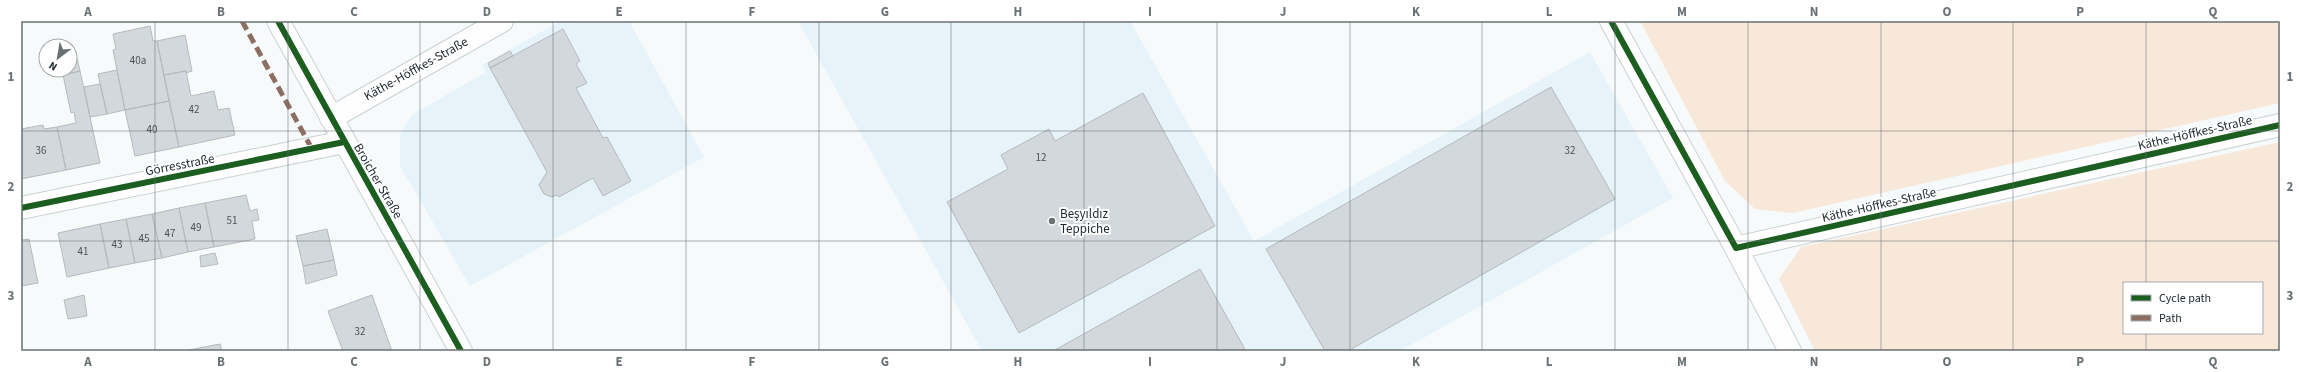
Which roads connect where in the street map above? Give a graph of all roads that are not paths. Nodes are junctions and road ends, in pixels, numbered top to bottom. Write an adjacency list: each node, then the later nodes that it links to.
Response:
1 (278, 21): 4 (street, Broicher Straße)
2 (502, 21): 4 (street, Käthe-Höffkes-Straße)
3 (1611, 21): 8 (street)
4 (331, 118): 6 (street, Broicher Straße)
5 (2280, 125): 8 (street, Käthe-Höffkes-Straße)
6 (344, 142): 7 (street, Görresstraße); 9 (street, Broicher Straße)
7 (21, 208)
8 (1736, 248): 10 (street)
9 (461, 351)
10 (1790, 351)

